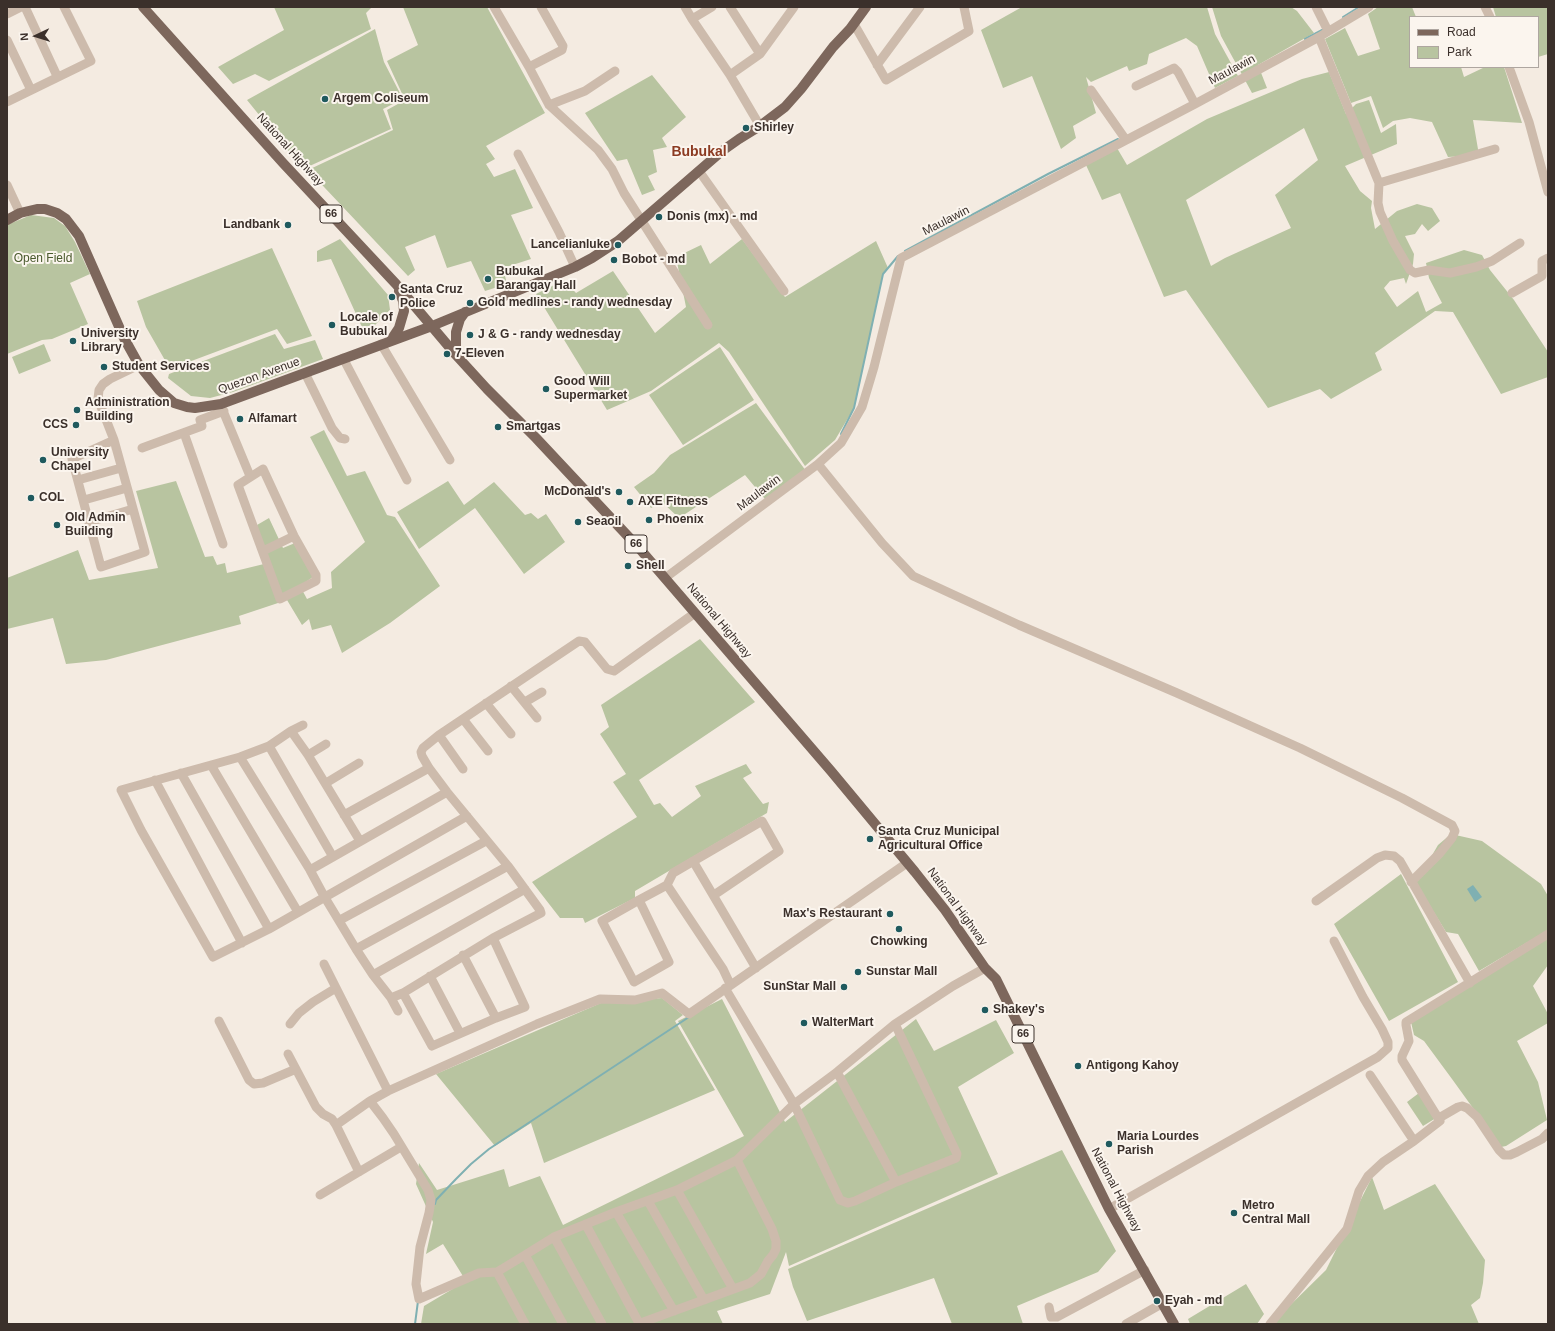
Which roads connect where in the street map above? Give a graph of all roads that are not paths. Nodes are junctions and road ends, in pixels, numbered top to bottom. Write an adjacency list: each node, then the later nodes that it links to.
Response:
1 (21, 7): 17 (street)
2 (25, 7): 30 (street)
3 (64, 7): 30 (street)
4 (143, 7): 51 (main road, National Highway / 66)
5 (495, 7): 26 (street)
6 (541, 7): 26 (street)
7 (685, 7): 19 (street)
8 (712, 7): 19 (street)
9 (730, 7): 24 (street)
10 (794, 7): 24 (street)
11 (866, 7): 20 (main road, Quezon Avenue)
12 (920, 7): 25 (street)
13 (964, 7): 25 (street)
14 (1316, 7): 21 (street)
15 (1485, 7): 18 (street)
16 (1363, 8): 21 (street, Maulawin)
17 (7, 14)
18 (1490, 16)
19 (692, 20): 29 (street)
20 (854, 24): 25 (street); 37 (main road, Quezon Avenue)
21 (1328, 31): 22 (street, Maulawin)
22 (1319, 37): 35 (street, Maulawin); 42 (street)
23 (7, 40): 32 (street)
24 (760, 54): 29 (street)
25 (877, 65)
26 (529, 67): 36 (street)
27 (1509, 68): 44 (street)
28 (615, 71): 36 (street)
29 (730, 75): 37 (street)
30 (57, 76): 32 (street)
31 (1136, 86): 35 (street)
32 (31, 90): 34 (street)
33 (1091, 90): 38 (street)
34 (7, 102)
35 (1195, 104): 38 (street, Maulawin)
36 (549, 105): 47 (street)
37 (760, 126): 41 (main road, Quezon Avenue)
38 (1126, 140): 69 (street, Maulawin)
39 (1495, 150): 42 (street)
40 (518, 154): 50 (street)
41 (699, 171): 47 (main road, Quezon Avenue); 52 (street)
42 (1379, 183): 48 (street)
43 (7, 185): 45 (street)
44 (1548, 192)
45 (20, 213): 46 (main road, Quezon Avenue); 61 (main road, Quezon Avenue)
46 (7, 220)
47 (642, 220): 50 (main road, Quezon Avenue); 55 (street)
48 (1520, 243)
49 (1548, 258): 53 (street)
50 (575, 267): 54 (main road, Quezon Avenue)
51 (396, 284): 56 (main road, National Highway / 66); 57 (main road)
52 (784, 291)
53 (1512, 293)
54 (465, 312): 56 (main road, Quezon Avenue); 59 (main road)
55 (708, 325)
56 (432, 326): 57 (main road, Quezon Avenue); 59 (main road, National Highway / 66)
57 (391, 340): 58 (main road, Quezon Avenue)
58 (381, 344): 60 (main road, Quezon Avenue); 68 (street)
59 (456, 355): 81 (main road, National Highway / 66)
60 (344, 358): 62 (main road, Quezon Avenue); 73 (street)
61 (139, 365): 63 (main road, Quezon Avenue); 66 (street)
62 (305, 373): 63 (main road, Quezon Avenue); 65 (street)
63 (222, 408): 64 (street); 71 (street)
64 (184, 433): 67 (street); 79 (street)
65 (345, 439)
66 (114, 440): 70 (street); 72 (street)
67 (142, 448)
68 (450, 460)
69 (818, 464): 81 (street, Maulawin); 115 (street)
70 (121, 468): 72 (street); 74 (street)
71 (250, 476): 78 (street); 80 (street)
72 (78, 480): 75 (street)
73 (407, 480)
74 (127, 488): 75 (street); 76 (street)
75 (84, 500): 77 (street)
76 (133, 509): 77 (street); 77 (street)
77 (89, 522)
78 (294, 536): 80 (street); 80 (street)
79 (223, 544)
80 (263, 551)
81 (665, 578): 82 (main road, National Highway / 66)
82 (695, 613): 83 (street); 112 (main road, National Highway / 66)
83 (511, 686): 85 (street); 86 (street)
84 (542, 692): 85 (street)
85 (524, 702): 87 (street)
86 (486, 703): 88 (street); 91 (street)
87 (537, 718)
88 (463, 719): 92 (street); 95 (street)
89 (303, 724): 90 (street)
90 (291, 731): 94 (street); 96 (street)
91 (511, 734)
92 (438, 735): 100 (street); 101 (street)
93 (326, 744): 96 (street)
94 (269, 746): 97 (street); 110 (street)
95 (488, 751)
96 (308, 755): 104 (street)
97 (240, 757): 99 (street); 114 (street)
98 (359, 763): 104 (street)
99 (211, 766): 102 (street); 122 (street)
100 (429, 768): 105 (street); 106 (street)
101 (463, 769)
102 (181, 773): 103 (street); 124 (street)
103 (155, 780): 128 (street); 128 (street)
104 (326, 783): 106 (street)
105 (446, 792): 107 (street); 108 (street)
106 (344, 815): 108 (street)
107 (467, 816): 109 (street); 119 (street)
108 (360, 841): 110 (street)
109 (486, 841): 113 (street); 123 (street)
110 (333, 857): 114 (street)
111 (693, 861): 116 (street); 118 (street); 118 (street)
112 (907, 863): 132 (street); 133 (main road, National Highway / 66)
113 (508, 866): 117 (street); 129 (street)
114 (310, 870): 119 (street)
115 (1410, 882): 121 (street); 136 (street)
116 (667, 885): 120 (street); 137 (street)
117 (525, 889): 126 (street); 134 (street)
118 (714, 895): 132 (street)
119 (324, 896): 122 (street); 123 (street)
120 (639, 900): 120 (street)
121 (1316, 901)
122 (298, 912): 124 (street)
123 (340, 920): 129 (street)
124 (269, 929): 128 (street)
125 (1548, 934): 136 (street)
126 (493, 938): 130 (street); 142 (street)
127 (1334, 941): 165 (street)
128 (242, 942)
129 (356, 949): 134 (street)
130 (463, 955): 135 (street); 142 (street)
131 (324, 964): 138 (street)
132 (756, 968): 137 (street)
133 (985, 968): 145 (street); 165 (main road, National Highway / 66)
134 (373, 975): 140 (street)
135 (430, 976): 139 (street); 146 (street)
136 (1470, 983): 154 (street)
137 (728, 986): 151 (street); 153 (street)
138 (336, 988): 144 (street); 151 (street)
139 (403, 993): 140 (street); 146 (street)
140 (391, 998): 141 (street)
141 (398, 1011)
142 (496, 1018): 146 (street)
143 (219, 1021): 148 (street)
144 (290, 1024)
145 (895, 1024): 149 (street); 161 (street)
146 (460, 1033)
147 (288, 1054): 148 (street)
148 (296, 1069): 155 (street)
149 (837, 1072): 153 (street); 161 (street)
150 (1370, 1074): 157 (street)
151 (388, 1091): 152 (street)
152 (370, 1101): 155 (street); 158 (street)
153 (794, 1104): 159 (street); 161 (street)
154 (1439, 1118): 156 (street); 157 (street)
155 (336, 1125): 160 (street)
156 (1548, 1132)
157 (1414, 1141): 183 (street)
158 (401, 1147): 160 (street); 171 (street)
159 (737, 1160): 162 (street); 172 (street)
160 (359, 1172): 163 (street)
161 (896, 1182)
162 (677, 1190): 164 (street); 172 (street)
163 (320, 1195)
164 (648, 1201): 166 (street); 173 (street)
165 (1109, 1209): 170 (main road, National Highway / 66)
166 (616, 1212): 167 (street); 176 (street)
167 (586, 1225): 168 (street); 180 (street)
168 (554, 1238): 169 (street); 179 (street)
169 (525, 1255): 171 (street); 178 (street)
170 (1145, 1270): 174 (main road, National Highway / 66); 175 (street)
171 (497, 1272): 177 (street)
172 (733, 1289): 173 (street)
173 (704, 1300): 176 (street)
174 (1163, 1303): 181 (street); 182 (main road, National Highway / 66)
175 (1049, 1307)
176 (674, 1311): 180 (street)
177 (524, 1324)
178 (563, 1324)
179 (602, 1324)
180 (638, 1324)
181 (1126, 1324)
182 (1174, 1324)
183 (1270, 1324)

